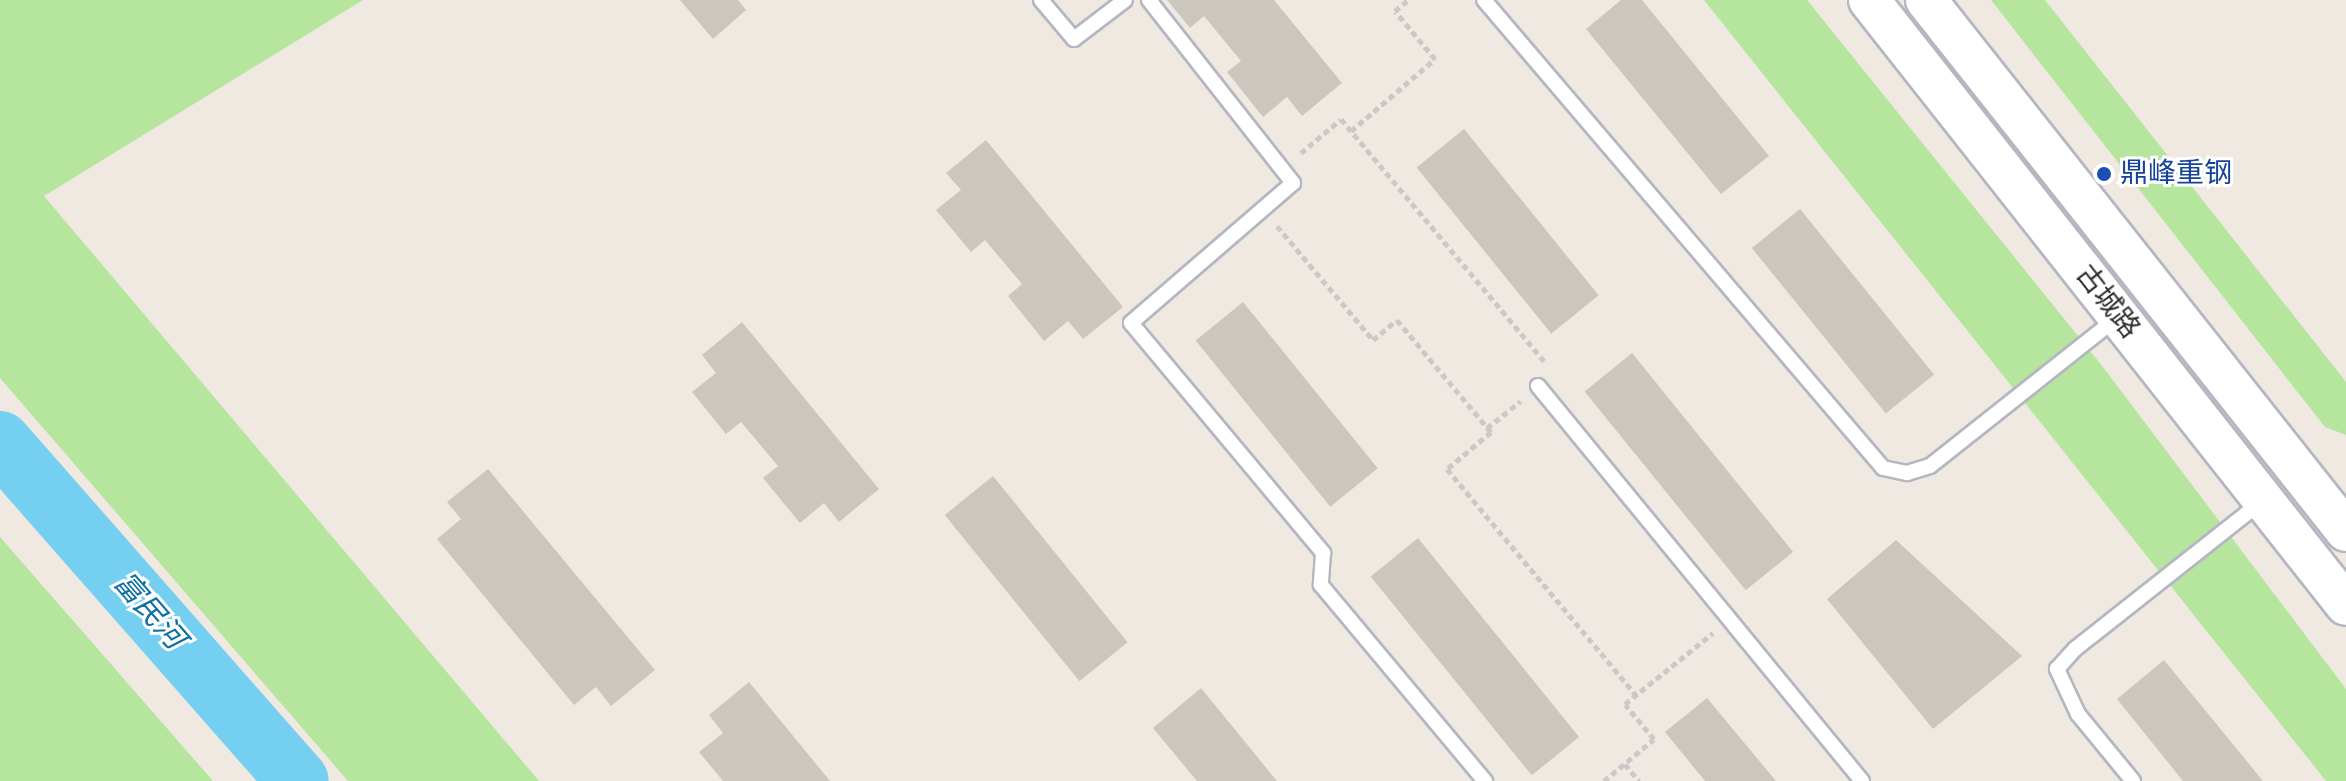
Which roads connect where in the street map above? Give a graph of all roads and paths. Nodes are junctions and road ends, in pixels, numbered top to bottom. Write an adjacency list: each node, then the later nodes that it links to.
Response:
1 (1041, 0): 2 (lane)
2 (1125, 0)
3 (1149, 0): 9 (lane)
4 (1408, 0): 8 (path)
5 (1484, 0): 11 (lane)
6 (1869, 0): 11 (main road, 古城路)
7 (1926, 0): 15 (main road, 古城路)
8 (1351, 131): 9 (path); 12 (path)
9 (1282, 169): 10 (lane)
10 (1263, 209): 13 (path); 20 (lane)
11 (2118, 317): 14 (main road, 古城路)
12 (1538, 386): 13 (path); 17 (lane)
13 (1487, 428): 18 (path)
14 (2264, 500): 16 (main road, 古城路); 24 (lane)
15 (2346, 531)
16 (2346, 605)
17 (1730, 619): 18 (path); 23 (lane)
18 (1636, 695): 19 (path)
19 (1625, 764): 21 (path); 22 (path)
20 (1485, 781)
21 (1604, 781)
22 (1639, 781)
23 (1862, 781)
24 (2133, 781)

